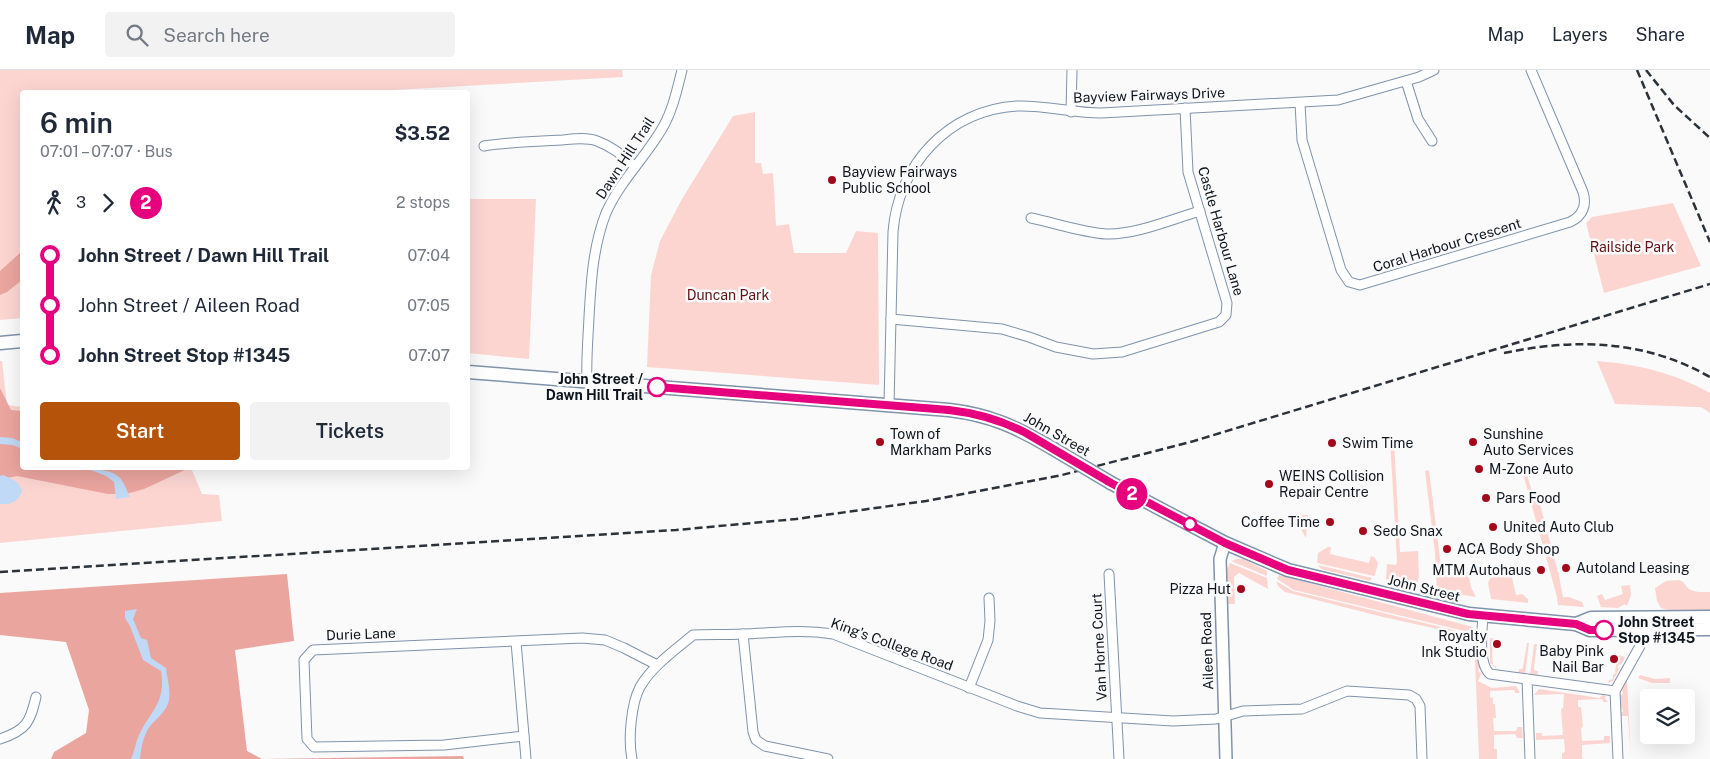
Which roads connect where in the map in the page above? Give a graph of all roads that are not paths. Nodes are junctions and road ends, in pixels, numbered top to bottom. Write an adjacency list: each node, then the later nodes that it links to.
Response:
1 (682, 70): 11 (street, Dawn Hill Trail)
2 (1072, 70): 8 (street)
3 (1434, 70): 5 (street, Bayview Fairways Drive)
4 (1532, 70): 6 (street, Coral Harbour Crescent)
5 (1406, 80): 6 (street, Bayview Fairways Drive); 9 (street)
6 (1300, 103): 7 (street, Bayview Fairways Drive)
7 (1185, 108): 8 (street, Bayview Fairways Drive); 12 (street, Castle Harbour Lane)
8 (1071, 112): 14 (street, Bayview Fairways Drive)
9 (1432, 141)
10 (484, 146): 11 (street)
11 (636, 167): 18 (street, Dawn Hill Trail)
12 (1200, 211): 13 (street); 14 (street, Castle Harbour Lane)
13 (1031, 218)
14 (891, 319): 19 (street, Bayview Fairways Drive)
15 (20, 341): 16 (main road)
16 (0, 343)
17 (470, 372): 18 (main road, John Street)
18 (588, 382): 19 (main road, John Street)
19 (889, 405): 20 (main road, John Street, bridge)
20 (1225, 543): 23 (main road, John Street); 35 (street, Aileen Road)
21 (1109, 574): 36 (street, Van Horne Court)
22 (989, 598): 32 (street)
23 (1484, 616): 25 (main road, John Street); 31 (street)
24 (1710, 617): 25 (main road, John Street)
25 (1576, 624): 26 (main road, John Street)
26 (1710, 629)
27 (743, 634): 30 (street, King's College Road); 32 (street, King's College Road); 41 (street)
28 (516, 642): 30 (street, Durie Lane); 37 (street); 37 (street, Durie Lane)
29 (1640, 646): 33 (street)
30 (657, 665): 40 (street, King's College Road)
31 (1527, 680): 33 (street); 45 (street)
32 (969, 688): 36 (street, King's College Road)
33 (1615, 691): 46 (street)
34 (36, 697): 38 (street)
35 (1224, 717): 36 (street, King's College Road); 43 (street, Aileen Road); 44 (street, King's College Road)
36 (1116, 718): 42 (street, Van Horne Court)
37 (524, 736): 39 (street)
38 (0, 739)
39 (526, 759)
40 (632, 759)
41 (828, 759)
42 (1118, 759)
43 (1226, 759)
44 (1422, 759)
45 (1530, 759)
46 (1618, 759)

